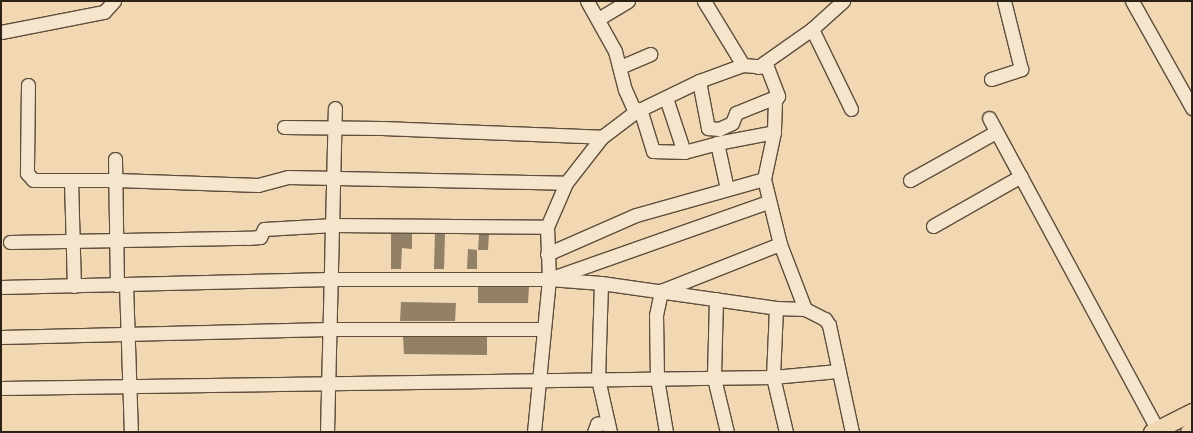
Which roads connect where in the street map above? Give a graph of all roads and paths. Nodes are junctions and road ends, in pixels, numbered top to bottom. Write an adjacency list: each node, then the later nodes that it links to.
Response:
1 (114, 1): 10 (street)
2 (587, 1): 8 (street)
3 (628, 1): 8 (street)
4 (704, 1): 12 (street)
5 (843, 1): 9 (street)
6 (1004, 1): 15 (street)
7 (1132, 1): 22 (street)
8 (598, 19): 14 (street)
9 (812, 29): 13 (street); 21 (street)
10 (1, 32)
11 (650, 54): 14 (street)
12 (743, 65): 13 (street); 16 (street)
13 (758, 66): 18 (street)
14 (620, 68): 23 (street)
15 (991, 79)
16 (699, 81): 18 (street); 19 (street)
17 (28, 85): 36 (street)
18 (778, 96): 27 (street)
19 (666, 98): 23 (street); 31 (street)
20 (335, 108): 26 (street)
21 (851, 108)
22 (1192, 108)
23 (638, 110): 29 (street); 31 (street)
24 (989, 118): 28 (street)
25 (284, 127): 26 (street)
26 (335, 128): 29 (street); 34 (street)
27 (774, 132): 30 (street); 35 (street)
28 (996, 132): 33 (street); 38 (street)
29 (602, 137): 39 (street)
30 (717, 142): 31 (street); 40 (street)
31 (684, 152)
32 (115, 159): 37 (street)
33 (1021, 176): 43 (street); 76 (street)
34 (335, 178): 37 (street); 39 (street); 42 (street)
35 (764, 179): 40 (street); 41 (street)
36 (71, 180): 37 (street); 45 (street)
37 (116, 180): 46 (street)
38 (910, 180)
39 (566, 183): 44 (street)
40 (726, 189): 49 (street)
41 (768, 202): 48 (street); 51 (street)
42 (334, 225): 44 (street); 46 (street); 50 (street)
43 (933, 226)
44 (547, 227): 49 (street)
45 (72, 240): 46 (street); 47 (street); 54 (street)
46 (115, 240): 53 (street)
47 (10, 242)
48 (780, 244): 56 (street); 59 (street)
49 (547, 254): 51 (street)
50 (330, 279): 51 (street); 53 (street); 60 (street)
51 (550, 279): 52 (street); 61 (street)
52 (601, 283): 56 (street); 68 (street)
53 (121, 285): 54 (street); 62 (street)
54 (74, 286): 55 (street)
55 (1, 287)
56 (661, 292): 57 (street); 66 (street)
57 (716, 299): 58 (street); 67 (street)
58 (776, 308): 59 (street); 65 (street)
59 (805, 309): 64 (street)
60 (329, 329): 61 (street); 62 (street); 70 (street)
61 (543, 329): 69 (street)
62 (126, 333): 63 (street); 71 (street)
63 (1, 337)
64 (838, 371): 65 (street); 84 (street)
65 (774, 377): 67 (street); 83 (street)
66 (657, 378): 67 (street); 68 (street); 81 (street)
67 (714, 378): 82 (street)
68 (598, 379): 69 (street); 74 (street)
69 (538, 380): 70 (street); 79 (street)
70 (328, 383): 71 (street); 78 (street)
71 (128, 386): 72 (street); 77 (street)
72 (1, 388)
73 (1192, 412): 76 (main road)
74 (609, 427): 80 (street)
75 (1192, 430): 85 (main road)
76 (1155, 431)
77 (131, 432)
78 (327, 432)
79 (534, 432)
80 (594, 432)
81 (666, 432)
82 (727, 432)
83 (786, 432)
84 (852, 432)
85 (1189, 432)

